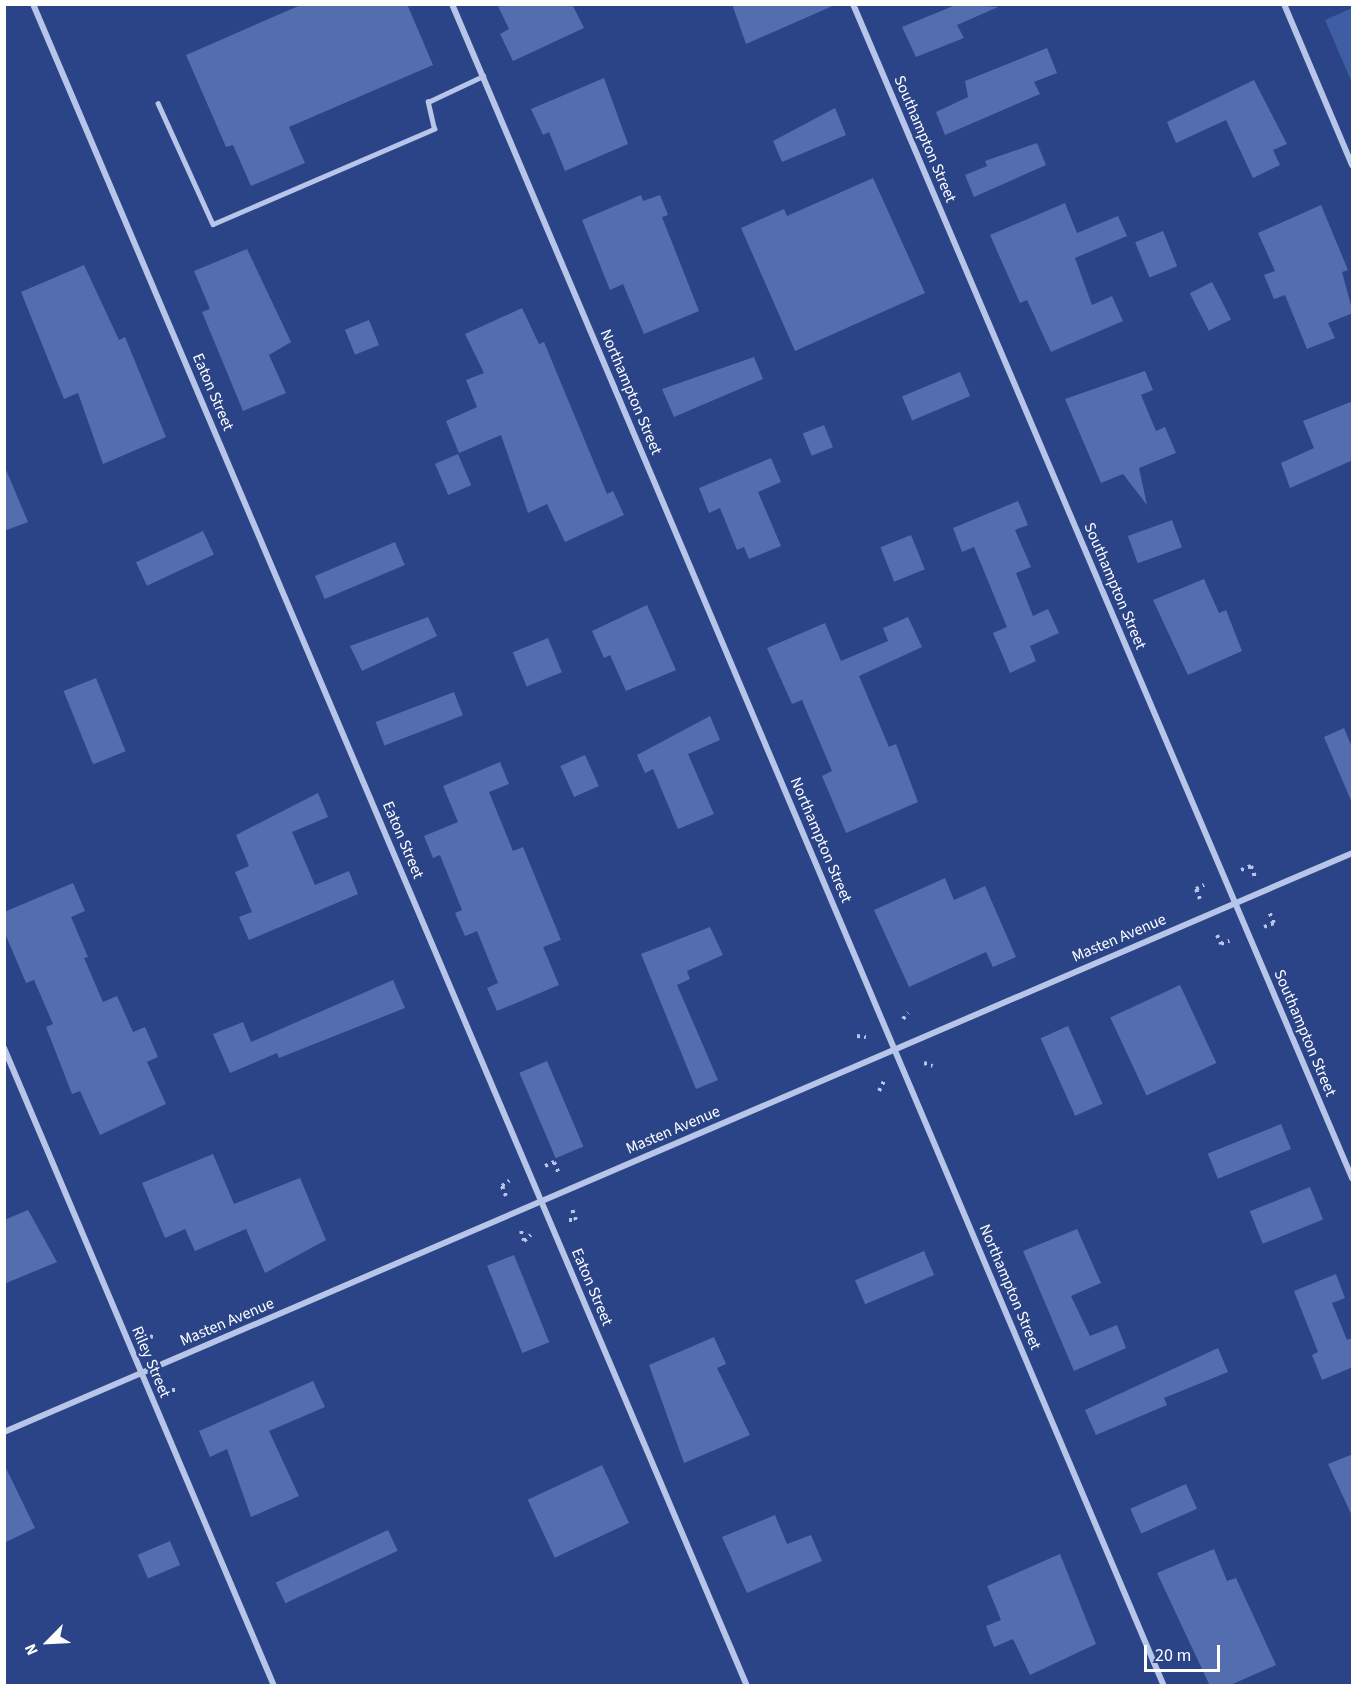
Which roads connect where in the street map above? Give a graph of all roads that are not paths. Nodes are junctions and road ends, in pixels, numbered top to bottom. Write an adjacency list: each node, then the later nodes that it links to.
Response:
1 (33, 4): 13 (street, Eaton Street)
2 (452, 4): 5 (street, Northampton Street)
3 (853, 4): 9 (street, Southampton Street)
4 (1284, 4): 7 (street)
5 (483, 76): 6 (lane); 11 (street, Northampton Street)
6 (158, 103)
7 (1353, 165)
8 (1353, 853): 9 (street, Masten Avenue)
9 (1235, 902): 11 (street, Masten Avenue); 12 (street, Southampton Street)
10 (4, 1048): 14 (street, Riley Street)
11 (894, 1049): 13 (street, Masten Avenue); 18 (street, Northampton Street)
12 (1353, 1178)
13 (541, 1201): 14 (street, Masten Avenue); 17 (street, Eaton Street)
14 (141, 1373): 15 (street, Masten Avenue); 16 (street, Riley Street)
15 (4, 1432)
16 (274, 1686)
17 (747, 1686)
18 (1164, 1686)

